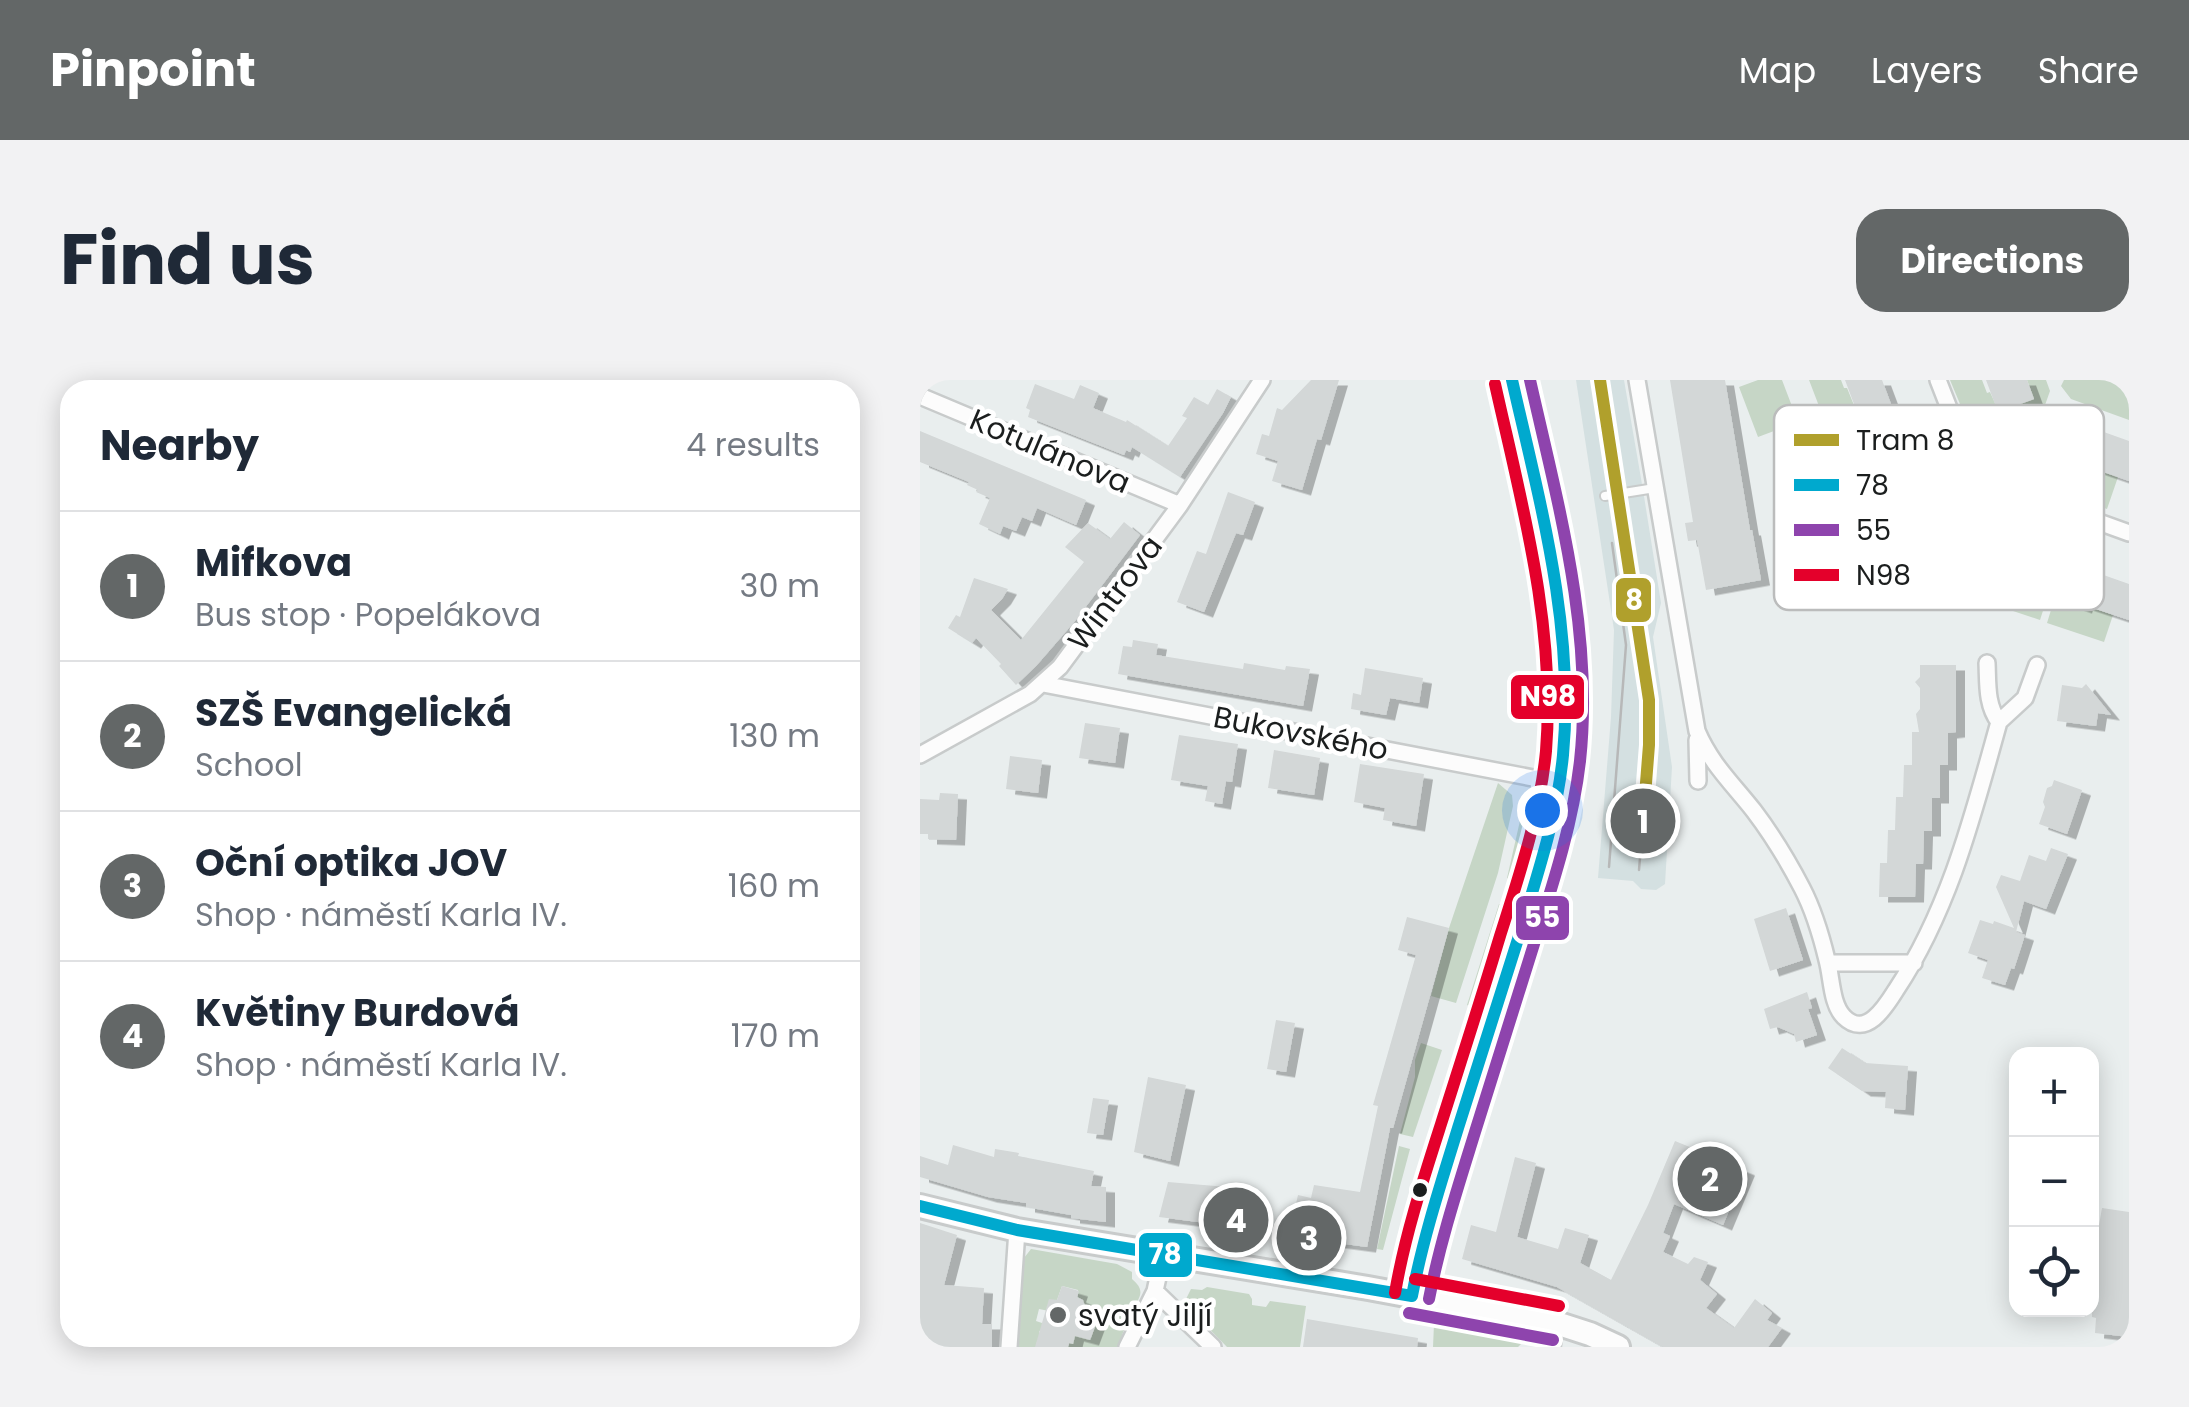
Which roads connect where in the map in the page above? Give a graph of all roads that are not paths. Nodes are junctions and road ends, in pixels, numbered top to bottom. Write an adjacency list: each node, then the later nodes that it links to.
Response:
1 (1262, 380): 9 (street, Wintrova)
2 (1512, 380): 19 (street)
3 (1637, 380): 7 (street)
4 (1938, 380): 6 (street)
5 (920, 396): 9 (street, Kotulánova)
6 (1947, 405)
7 (1656, 488): 8 (lane); 16 (street)
8 (1605, 496)
9 (1180, 505): 14 (street, Wintrova)
10 (2104, 524): 11 (street)
11 (2129, 533)
12 (1987, 663): 15 (street)
13 (2037, 666): 15 (street)
14 (1043, 684): 17 (street, Wintrova); 19 (street, Bukovského)
15 (1999, 722): 20 (street)
16 (1697, 731): 18 (street); 21 (street)
17 (920, 756)
18 (1698, 781)
19 (1559, 783): 26 (street)
20 (1914, 963): 21 (street); 21 (street)
21 (1828, 964)
22 (920, 1206): 23 (street)
23 (1017, 1230): 24 (street); 28 (street)
24 (1163, 1254): 25 (street); 26 (street)
25 (1154, 1291): 29 (street); 30 (street)
26 (1412, 1296): 27 (street)
27 (1556, 1323): 31 (street); 32 (street)
28 (1009, 1347)
29 (1127, 1347)
30 (1213, 1347)
31 (1552, 1347)
32 (1618, 1347)

